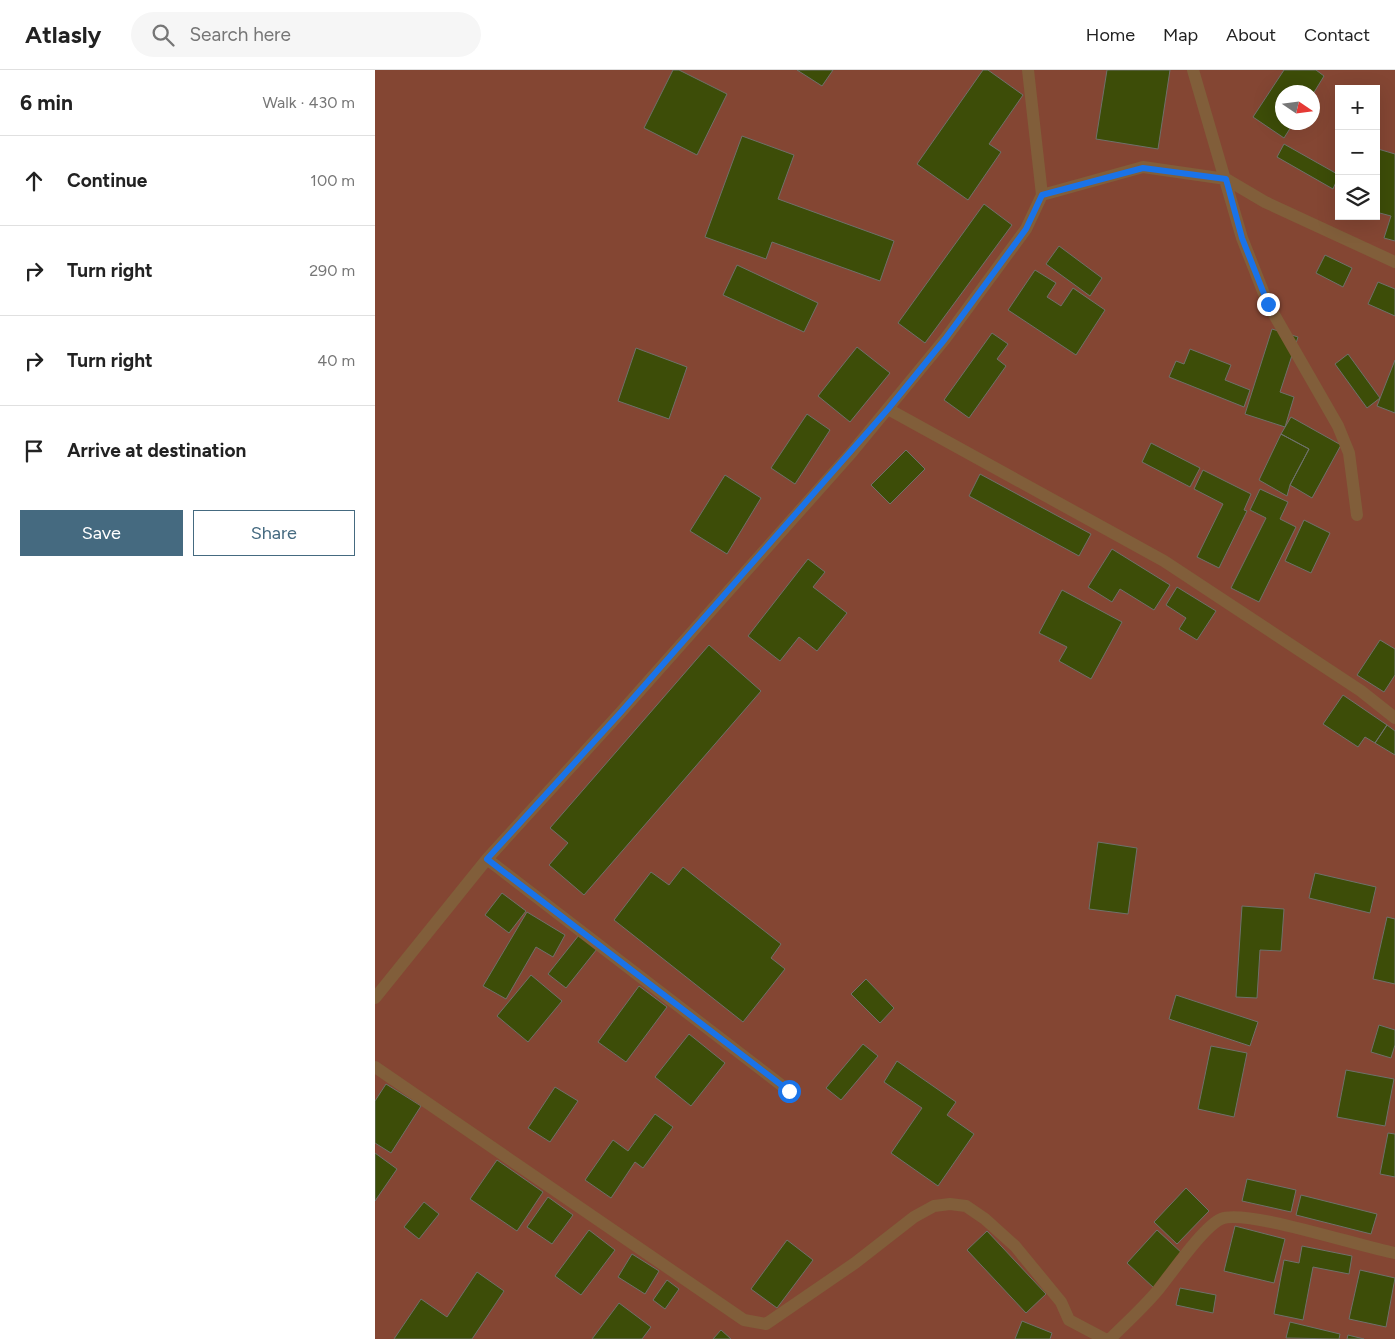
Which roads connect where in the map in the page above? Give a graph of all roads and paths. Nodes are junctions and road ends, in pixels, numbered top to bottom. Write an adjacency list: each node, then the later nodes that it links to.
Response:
1 (1028, 70): 4 (street)
2 (1193, 70): 3 (street)
3 (1226, 179): 4 (street); 5 (street); 7 (street)
4 (1042, 195): 6 (street)
5 (1395, 262)
6 (888, 409): 8 (street); 9 (street)
7 (1357, 515)
8 (1395, 718)
9 (487, 859): 10 (street); 12 (street)
10 (375, 998)
11 (375, 1067): 14 (street)
12 (789, 1091)
13 (1395, 1253): 15 (street)
14 (1105, 1339)
15 (1109, 1339)

